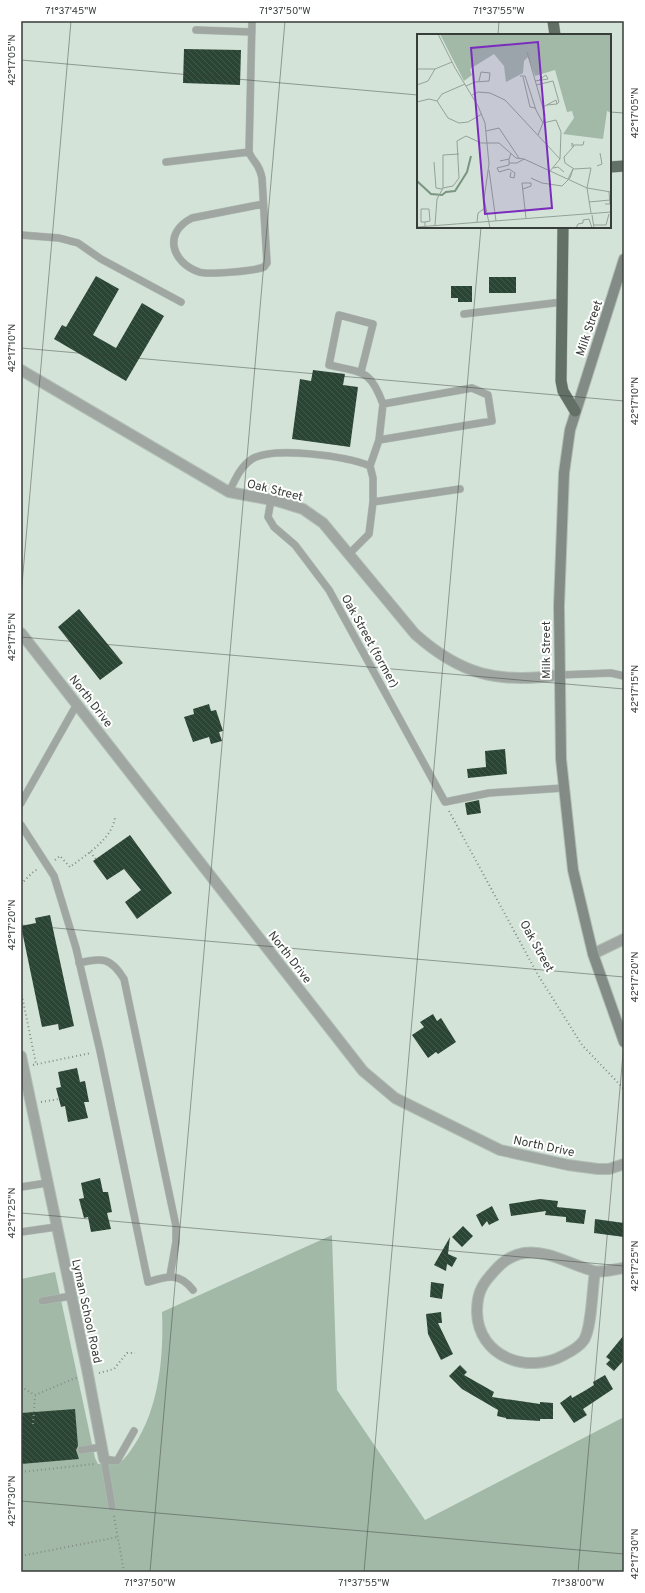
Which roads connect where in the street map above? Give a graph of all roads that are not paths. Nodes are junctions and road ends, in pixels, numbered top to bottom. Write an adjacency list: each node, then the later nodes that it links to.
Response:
1 (252, 21): 4 (lane)
2 (553, 21): 5 (highway)
3 (196, 30): 4 (lane)
4 (252, 32): 6 (lane)
5 (555, 34)
6 (249, 152): 7 (lane); 10 (lane)
7 (166, 162)
8 (624, 166): 9 (highway)
9 (611, 167)
10 (263, 204): 10 (lane)
11 (563, 228): 15 (highway)
12 (21, 234): 14 (lane)
13 (624, 259): 20 (main road, Milk Street)
14 (181, 302)
15 (562, 302): 16 (lane); 20 (highway)
16 (464, 314)
17 (21, 370): 24 (street, Oak Street)
18 (361, 372): 18 (lane); 19 (lane)
19 (382, 404): 21 (lane); 21 (lane)
20 (575, 411): 29 (main road, Milk Street)
21 (379, 440): 22 (lane)
22 (370, 466): 24 (lane); 26 (lane)
23 (460, 489): 26 (lane)
24 (229, 492): 25 (street, Oak Street)
25 (271, 500): 27 (street, Oak Street); 32 (lane, Oak Street (former))
26 (373, 502): 27 (lane)
27 (349, 554): 29 (street, Oak Street)
28 (21, 633): 31 (street, North Drive)
29 (559, 676): 30 (lane); 32 (main road, Milk Street)
30 (624, 676)
31 (76, 704): 33 (lane); 40 (street, North Drive)
32 (564, 788): 36 (main road, Milk Street)
33 (21, 803)
34 (21, 825): 37 (lane)
35 (624, 939): 36 (street)
36 (593, 954): 38 (main road, Milk Street)
37 (79, 963): 47 (lane); 47 (lane)
38 (624, 1042)
39 (21, 1056): 41 (street, Lyman School Road)
40 (624, 1164)
41 (47, 1183): 42 (lane); 43 (street, Lyman School Road)
42 (21, 1187)
43 (56, 1227): 44 (lane); 49 (street, Lyman School Road)
44 (21, 1232)
45 (624, 1268): 46 (street)
46 (595, 1272): 46 (street)
47 (170, 1276): 48 (lane)
48 (193, 1290)
49 (71, 1296): 50 (lane); 52 (street, Lyman School Road)
50 (42, 1301)
51 (134, 1431): 54 (lane)
52 (102, 1447): 53 (lane); 54 (street, Lyman School Road)
53 (82, 1450)
54 (100, 1461): 55 (lane, Lyman School Road)
55 (112, 1507)

